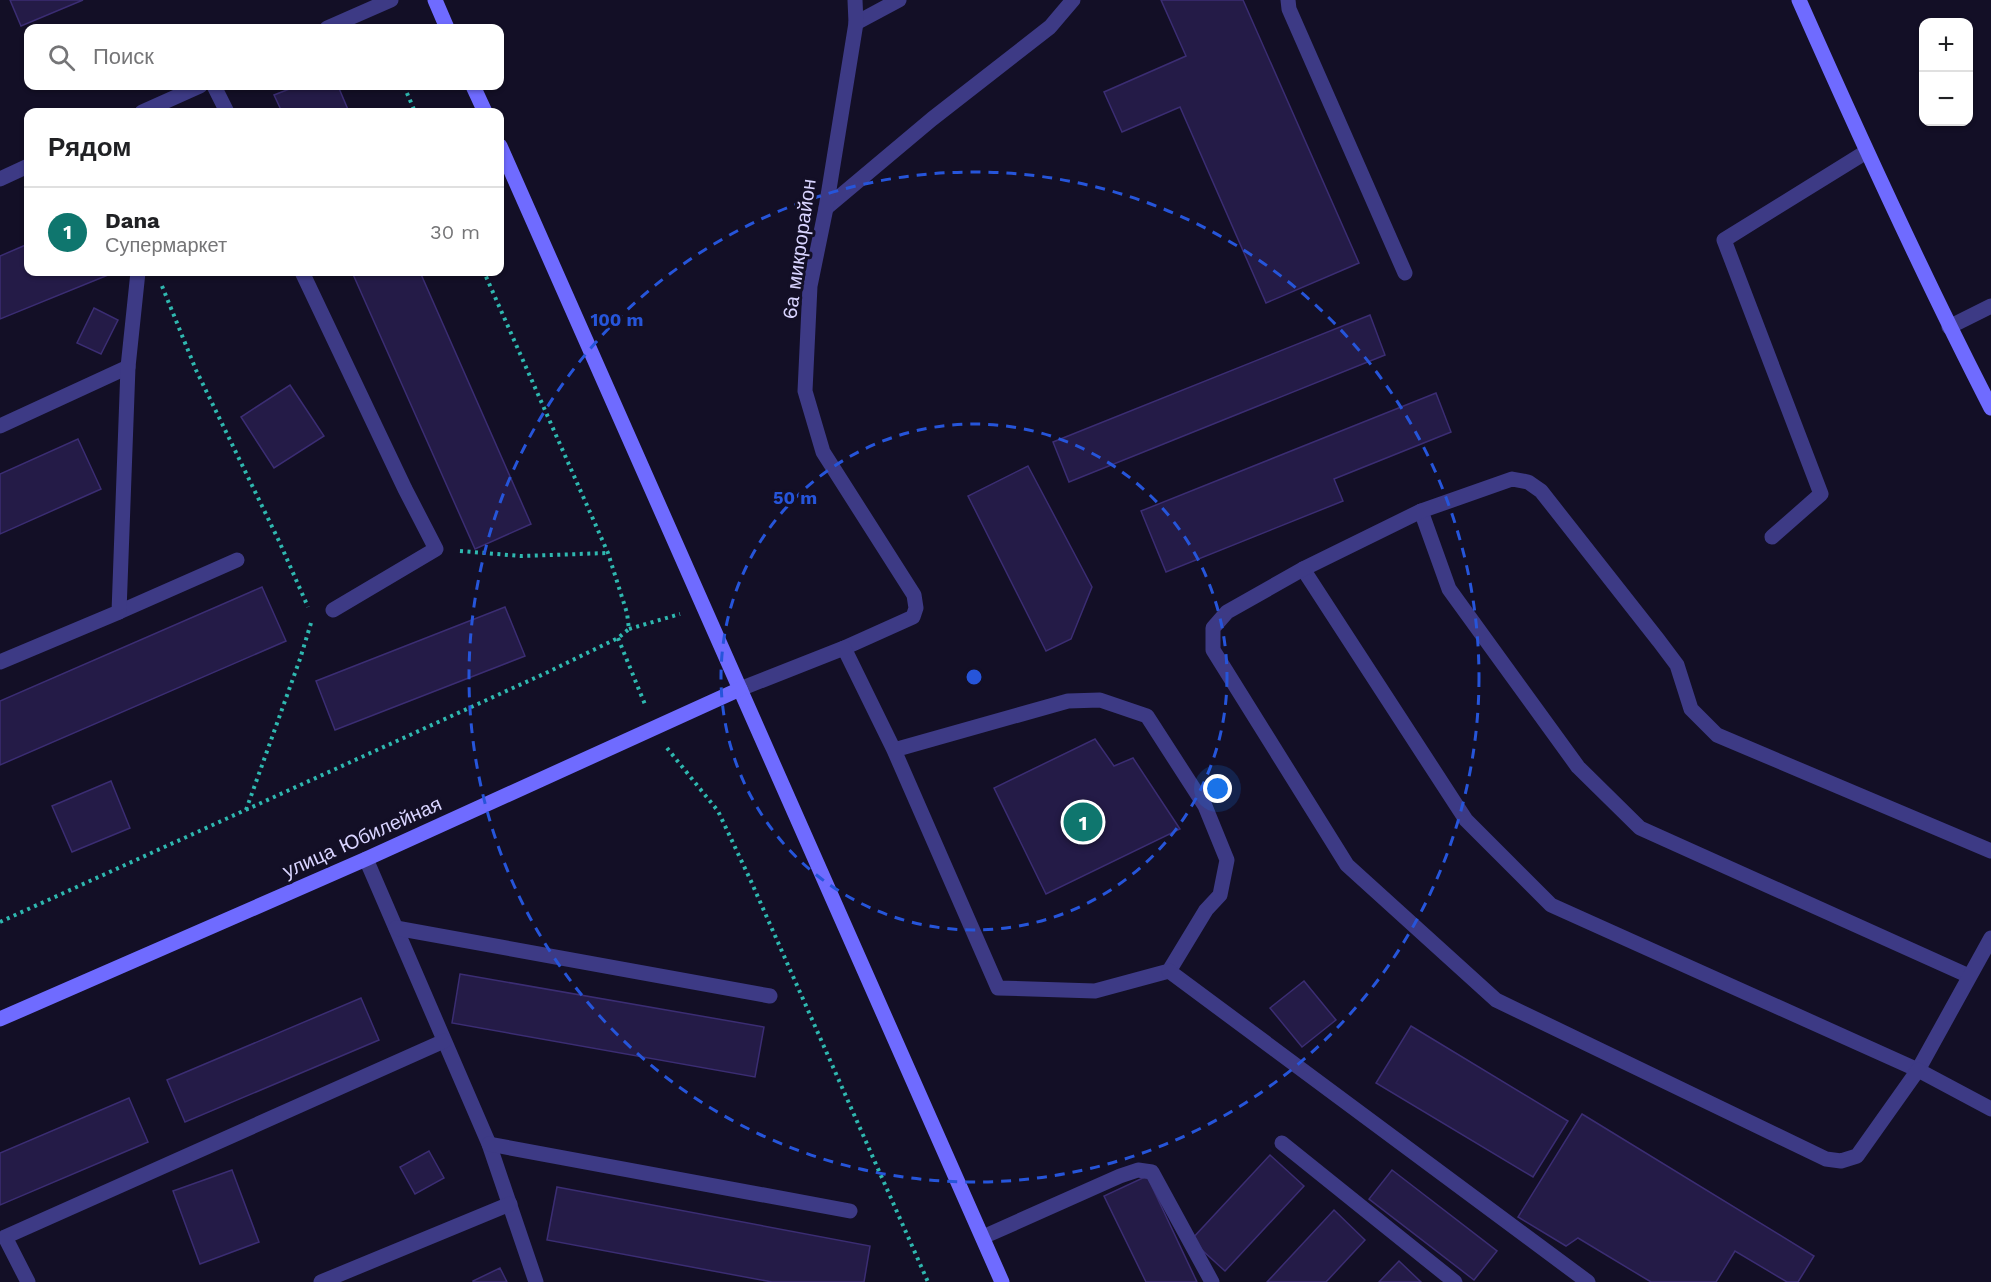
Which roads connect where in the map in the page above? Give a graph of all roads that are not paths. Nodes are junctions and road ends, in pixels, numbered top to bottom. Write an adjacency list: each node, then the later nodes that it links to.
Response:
1 (391, 0): 9 (street)
2 (435, 0): 10 (street)
3 (855, 0): 8 (street, 6а микрорайон)
4 (899, 0): 8 (street)
5 (1072, 0): 21 (street)
6 (1288, 0): 22 (street)
7 (1799, 0): 17 (street)
8 (856, 22): 21 (street, 6а микрорайон)
9 (336, 24)
10 (445, 24)
11 (192, 90): 14 (street)
12 (216, 90): 15 (street)
13 (474, 90): 16 (street)
14 (154, 108)
15 (225, 108)
16 (482, 108)
17 (1866, 152): 26 (street); 31 (street)
18 (504, 155): 38 (street)
19 (24, 168): 20 (street)
20 (0, 179)
21 (826, 208): 36 (street, 6а микрорайон)
22 (1405, 273)
23 (138, 276): 27 (street)
24 (304, 276): 34 (street)
25 (1991, 306): 26 (street)
26 (1949, 327): 28 (street)
27 (128, 367): 29 (street); 35 (street)
28 (1991, 408)
29 (0, 426)
30 (1421, 511): 33 (street); 40 (street); 45 (street)
31 (1772, 537)
32 (237, 560): 35 (street)
33 (1303, 569): 49 (street); 49 (street)
34 (333, 610)
35 (119, 612): 37 (street)
36 (844, 648): 38 (street, 6а микрорайон); 39 (street)
37 (0, 662)
38 (740, 689): 41 (street, улица Юбилейная); 55 (street)
39 (894, 750): 44 (street); 44 (street)
40 (1991, 851)
41 (366, 859): 42 (street); 47 (street, улица Юбилейная)
42 (396, 928): 46 (street); 48 (street)
43 (1991, 938): 45 (street)
44 (1169, 971): 62 (street)
45 (1969, 976): 49 (street)
46 (770, 996)
47 (0, 1019)
48 (444, 1041): 52 (street); 56 (street)
49 (1918, 1070): 50 (street)
50 (1991, 1109)
51 (1282, 1143): 61 (street)
52 (489, 1144): 53 (street); 54 (street)
53 (510, 1204): 57 (street); 58 (street)
54 (850, 1211)
55 (983, 1237): 59 (street); 60 (street)
56 (28, 1282)
57 (321, 1282)
58 (536, 1282)
59 (1002, 1282)
60 (1212, 1282)
61 (1455, 1282)
62 (1588, 1282)

